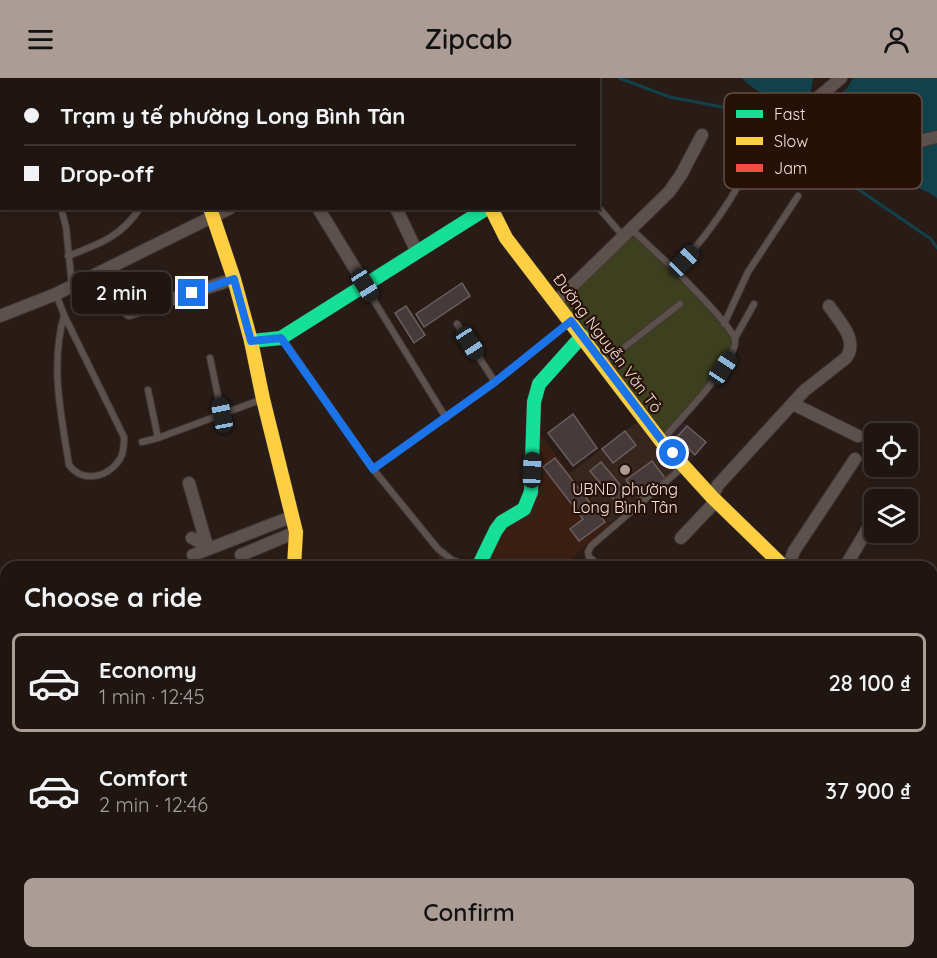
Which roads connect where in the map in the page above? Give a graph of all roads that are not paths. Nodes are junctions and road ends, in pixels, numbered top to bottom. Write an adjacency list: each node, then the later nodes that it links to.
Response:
1 (842, 78): 2 (street)
2 (824, 93)
3 (702, 135): 16 (street)
4 (937, 137): 5 (street)
5 (922, 141)
6 (735, 189): 19 (lane)
7 (798, 196): 33 (lane)
8 (600, 209): 16 (lane)
9 (62, 210): 18 (lane)
10 (139, 210): 18 (lane)
11 (319, 210): 21 (street)
12 (397, 210): 17 (street)
13 (486, 210): 17 (street)
14 (490, 210): 24 (street, Đường Nguyễn Văn Tỏ)
15 (212, 213): 20 (street); 22 (street)
16 (627, 232): 19 (lane); 24 (street)
17 (417, 252): 21 (street)
18 (68, 256): 22 (lane)
19 (675, 270): 33 (lane)
20 (234, 279): 28 (street); 37 (street)
21 (365, 285): 35 (street); 45 (lane)
22 (72, 287): 23 (street)
23 (56, 294): 29 (lane); 30 (street)
24 (556, 302): 31 (street, Đường Nguyễn Văn Tỏ)
25 (681, 304): 39 (lane)
26 (754, 304): 36 (lane)
27 (829, 306): 43 (street)
28 (129, 313)
29 (64, 315): 29 (lane)
30 (0, 316)
31 (571, 321): 34 (street, Đường Nguyễn Văn Tỏ); 40 (lane)
32 (457, 324): 40 (lane)
33 (724, 324): 36 (lane)
34 (582, 336): 39 (street, Đường Nguyễn Văn Tỏ); 65 (street)
35 (281, 338): 37 (street); 52 (lane)
36 (735, 338): 48 (lane)
37 (251, 341): 42 (street)
38 (210, 358): 44 (lane)
39 (603, 364): 48 (street, Đường Nguyễn Văn Tỏ)
40 (495, 382): 45 (lane)
41 (148, 390): 47 (lane)
42 (263, 399): 44 (lane); 55 (street)
43 (793, 404): 46 (street); 54 (street)
44 (222, 415): 47 (lane)
45 (446, 418): 52 (lane)
46 (858, 436)
47 (158, 438): 49 (lane)
48 (662, 441): 51 (street, Đường Nguyễn Văn Tỏ)
49 (142, 442)
50 (855, 459): 68 (street)
51 (685, 466): 54 (street, Đường Nguyễn Văn Tỏ); 66 (lane)
52 (373, 469): 64 (lane)
53 (189, 483): 60 (street)
54 (714, 499): 59 (street); 67 (street, Đường Nguyễn Văn Tỏ)
55 (291, 517): 56 (street); 60 (street)
56 (296, 532): 62 (street); 63 (street)
57 (864, 535): 69 (street)
58 (192, 538): 60 (street)
59 (681, 538)
60 (209, 547): 61 (street)
61 (193, 555)
62 (241, 555)
63 (294, 561)
64 (455, 561)
65 (481, 561)
66 (594, 561)
67 (780, 561)
68 (789, 561)
69 (849, 561)

